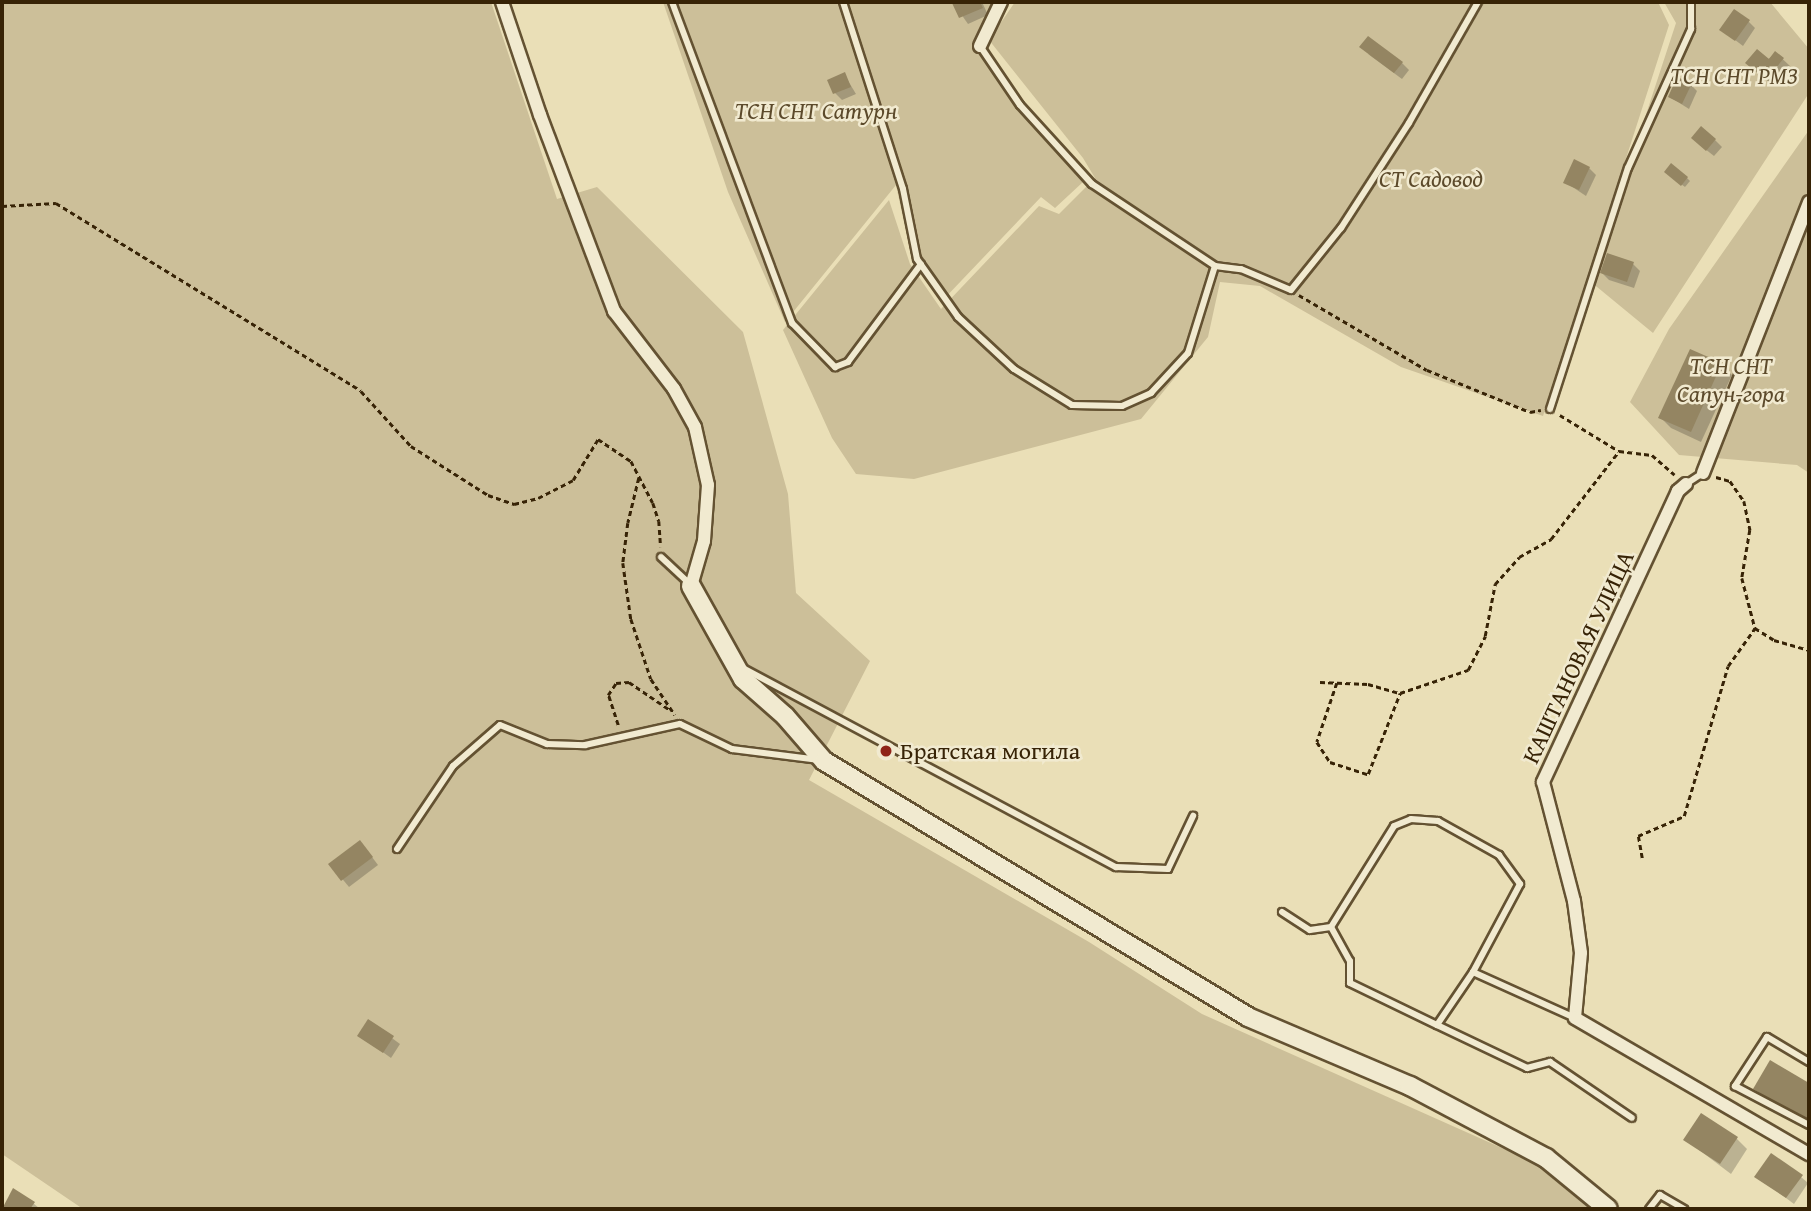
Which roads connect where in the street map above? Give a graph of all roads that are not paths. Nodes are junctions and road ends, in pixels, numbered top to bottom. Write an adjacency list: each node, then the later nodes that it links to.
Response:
1 (502, 2): 15 (street)
2 (672, 2): 9 (lane)
3 (843, 2): 9 (lane)
4 (1001, 2): 7 (street)
5 (1478, 2): 10 (lane)
6 (1691, 2): 11 (lane)
7 (979, 46): 10 (lane)
8 (1809, 202): 12 (street)
9 (921, 264): 10 (lane)
10 (1215, 266)
11 (1550, 409)
12 (1703, 473): 13 (lane, КАШТАНОВАЯ УЛИЦА)
13 (1686, 484): 23 (street, КАШТАНОВАЯ УЛИЦА)
14 (661, 557): 15 (lane)
15 (691, 586): 16 (street)
16 (731, 662): 17 (street); 18 (lane)
17 (824, 761): 19 (lane); 29 (street)
18 (1193, 816)
19 (397, 849)
20 (1282, 912): 21 (lane)
21 (1331, 928): 22 (lane); 24 (lane)
22 (1473, 972): 23 (lane); 24 (lane)
23 (1575, 1018): 28 (street)
24 (1437, 1025): 26 (lane)
25 (1809, 1062): 27 (lane)
26 (1632, 1118)
27 (1809, 1125)
28 (1809, 1154)
29 (1608, 1209)
30 (1649, 1209): 31 (lane)
31 (1684, 1209)

